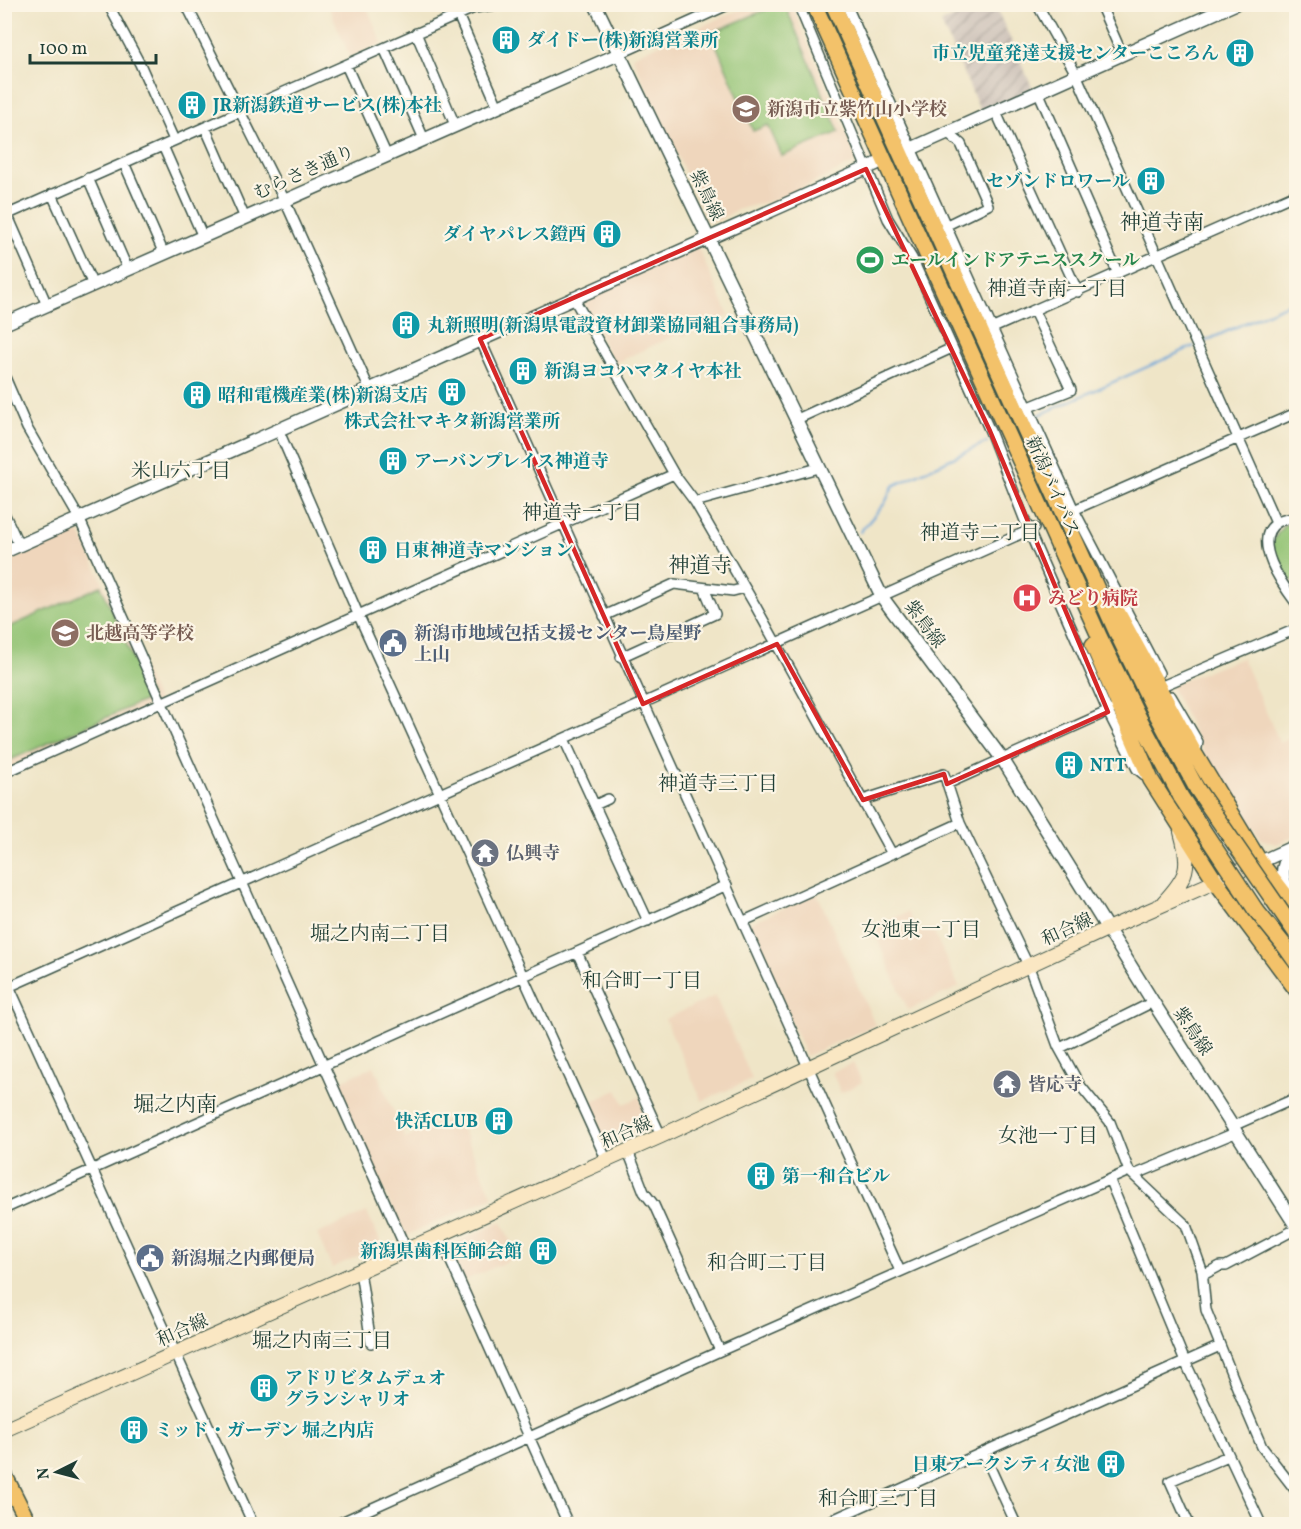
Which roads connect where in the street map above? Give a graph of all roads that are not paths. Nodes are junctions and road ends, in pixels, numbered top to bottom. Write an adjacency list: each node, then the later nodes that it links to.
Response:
1 (108, 4): 28 (street)
2 (186, 4): 24 (street)
3 (502, 4): 13 (street)
4 (595, 4): 17 (street, 紫鳥線)
5 (730, 4): 17 (street)
6 (798, 4): 34 (street)
7 (814, 4): 66 (main road, 新潟バイパス)
8 (833, 4): 76 (main road, 新潟バイパス)
9 (846, 4): 31 (street)
10 (1037, 4): 20 (street)
11 (1100, 4): 18 (street)
12 (1235, 4): 18 (street)
13 (472, 6): 14 (street)
14 (458, 15): 15 (street); 22 (street)
15 (416, 33): 16 (street); 25 (street)
16 (384, 48): 19 (street); 29 (street)
17 (619, 54): 22 (street, むらさき通り); 43 (street, 紫鳥線)
18 (1122, 54): 20 (street)
19 (346, 65): 24 (street); 32 (street)
20 (1076, 74): 21 (street); 45 (street)
21 (1038, 91): 23 (street); 47 (street)
22 (498, 106): 25 (street, むらさき通り)
23 (995, 110): 27 (street); 49 (street)
24 (242, 112): 26 (street); 38 (street)
25 (455, 126): 29 (street, むらさき通り)
26 (205, 127): 28 (street); 40 (street)
27 (947, 132): 31 (street); 41 (street)
28 (174, 140): 30 (street)
29 (424, 140): 32 (street, むらさき通り)
30 (163, 146): 33 (street); 42 (street)
31 (908, 150): 41 (street)
32 (387, 156): 38 (street, むらさき通り)
33 (124, 163): 35 (street); 44 (street)
34 (871, 166): 43 (street); 56 (street)
35 (88, 178): 37 (street); 46 (street)
36 (1296, 194): 45 (street)
37 (52, 195): 39 (street); 48 (street)
38 (285, 201): 40 (street, むらさき通り); 58 (street)
39 (6, 215): 51 (street)
40 (245, 218): 42 (street, むらさき通り)
41 (946, 225): 54 (street)
42 (202, 237): 44 (street, むらさき通り)
43 (707, 237): 50 (street); 61 (street, 紫鳥線)
44 (164, 254): 46 (street, むらさき通り)
45 (1160, 256): 47 (street); 63 (street)
46 (128, 270): 48 (street, むらさき通り)
47 (1118, 274): 49 (street)
48 (93, 285): 51 (street, むらさき通り)
49 (1078, 292): 52 (street)
50 (573, 297): 55 (street); 65 (street)
51 (47, 305): 53 (street, むらさき通り)
52 (1034, 310): 54 (street); 59 (street)
53 (4, 324)
54 (992, 329): 59 (street)
55 (480, 339): 58 (street); 73 (street)
56 (952, 348): 61 (street); 74 (street)
57 (4, 375): 71 (street)
58 (369, 388): 62 (street)
59 (1029, 407): 68 (street)
60 (1296, 413): 63 (street)
61 (795, 420): 64 (street, 紫鳥線)
62 (278, 429): 71 (street); 82 (street)
63 (1239, 438): 68 (street); 72 (street)
64 (818, 468): 67 (street); 80 (street, 紫鳥線)
65 (674, 474): 67 (street); 73 (street)
66 (1027, 476): 95 (main road); 118 (main road, 新潟バイパス, bridge)
67 (695, 502): 79 (street)
68 (1072, 511): 87 (street)
69 (4, 513): 75 (street)
70 (1296, 517): 72 (street)
71 (79, 518): 75 (street); 88 (street)
72 (1276, 523): 81 (street)
73 (564, 524): 82 (street); 83 (street)
74 (1031, 530): 80 (street); 90 (street)
75 (19, 545): 77 (street)
76 (1078, 546): 92 (main road); 115 (main road, 新潟バイパス, bridge)
77 (4, 552)
78 (704, 588): 79 (street); 83 (street); 86 (street)
79 (745, 588): 85 (street)
80 (882, 597): 85 (street); 93 (street, 紫鳥線)
81 (1296, 603)
82 (358, 614): 88 (street); 97 (street)
83 (604, 616): 86 (street)
84 (1296, 629): 87 (street)
85 (777, 644): 89 (street); 99 (street)
86 (621, 657): 89 (street)
87 (1163, 685): 92 (street)
88 (163, 704): 94 (street); 108 (street)
89 (643, 704): 91 (street); 109 (street)
90 (1111, 711): 93 (street); 95 (street)
91 (564, 739): 97 (street); 101 (street)
92 (1196, 756): 100 (main road)
93 (1003, 760): 96 (street); 114 (street, 紫鳥線)
94 (4, 773)
95 (1151, 780): 102 (main road)
96 (946, 784): 99 (street); 103 (street)
97 (440, 794): 108 (street); 121 (street)
98 (608, 799): 101 (street)
99 (862, 800): 105 (street)
100 (1223, 801): 106 (main road); 107 (main road)
101 (595, 805): 112 (street)
102 (1170, 809): 107 (main road); 110 (main road)
103 (960, 823): 105 (street); 119 (street)
104 (1296, 846): 106 (street); 111 (street)
105 (892, 854): 113 (street)
106 (1260, 862): 107 (main road, 和合線); 111 (main road); 117 (main road)
107 (1216, 882): 110 (main road, 和合線); 117 (main road)
108 (242, 883): 122 (street); 126 (street)
109 (728, 885): 112 (street); 113 (street)
110 (1160, 906): 114 (main road, 和合線)
111 (1294, 906)
112 (648, 921): 116 (street)
113 (744, 921): 127 (street)
114 (1107, 930): 119 (main road, 和合線); 124 (street, 紫鳥線)
115 (1296, 933)
116 (577, 952): 121 (street); 130 (street)
117 (1269, 953): 123 (main road)
118 (1296, 962)
119 (1029, 967): 125 (street); 127 (main road, 和合線)
120 (4, 975): 122 (street)
121 (523, 978): 126 (street); 132 (street)
122 (7, 988): 133 (street)
123 (1296, 989)
124 (1152, 1002): 125 (street); 129 (street, 紫鳥線)
125 (1060, 1048): 134 (street)
126 (323, 1065): 133 (street); 139 (street)
127 (808, 1068): 130 (main road, 和合線); 141 (street)
128 (1296, 1098): 129 (street)
129 (1235, 1129): 134 (street); 137 (street, 紫鳥線)
130 (661, 1136): 131 (main road, 和合線)
131 (628, 1151): 132 (main road, 和合線); 145 (street)
132 (607, 1161): 138 (main road, 和合線)
133 (92, 1170): 136 (street); 146 (street)
134 (1132, 1173): 135 (street); 142 (street)
135 (1110, 1181): 141 (street); 147 (street)
136 (4, 1209)
137 (1295, 1222): 142 (street)
138 (439, 1235): 139 (main road, 和合線); 149 (street)
139 (406, 1249): 140 (main road, 和合線)
140 (360, 1271): 143 (street); 146 (main road, 和合線)
141 (900, 1271): 145 (street)
142 (1203, 1275): 144 (street)
143 (371, 1343)
144 (1220, 1346): 147 (street); 153 (street)
145 (720, 1351): 149 (street)
146 (174, 1353): 148 (main road, 和合線); 156 (street)
147 (1187, 1363): 150 (street); 151 (street)
148 (4, 1430)
149 (530, 1439): 154 (street); 158 (street)
150 (983, 1452): 159 (street); 160 (street)
151 (1228, 1456): 161 (street); 162 (street)
152 (4, 1474): 155 (main road)
153 (1296, 1491)
154 (359, 1520): 157 (street)
155 (29, 1524)
156 (253, 1524)
157 (337, 1524)
158 (568, 1524)
159 (823, 1524)
160 (1016, 1524)
161 (1189, 1524)
162 (1261, 1524)

